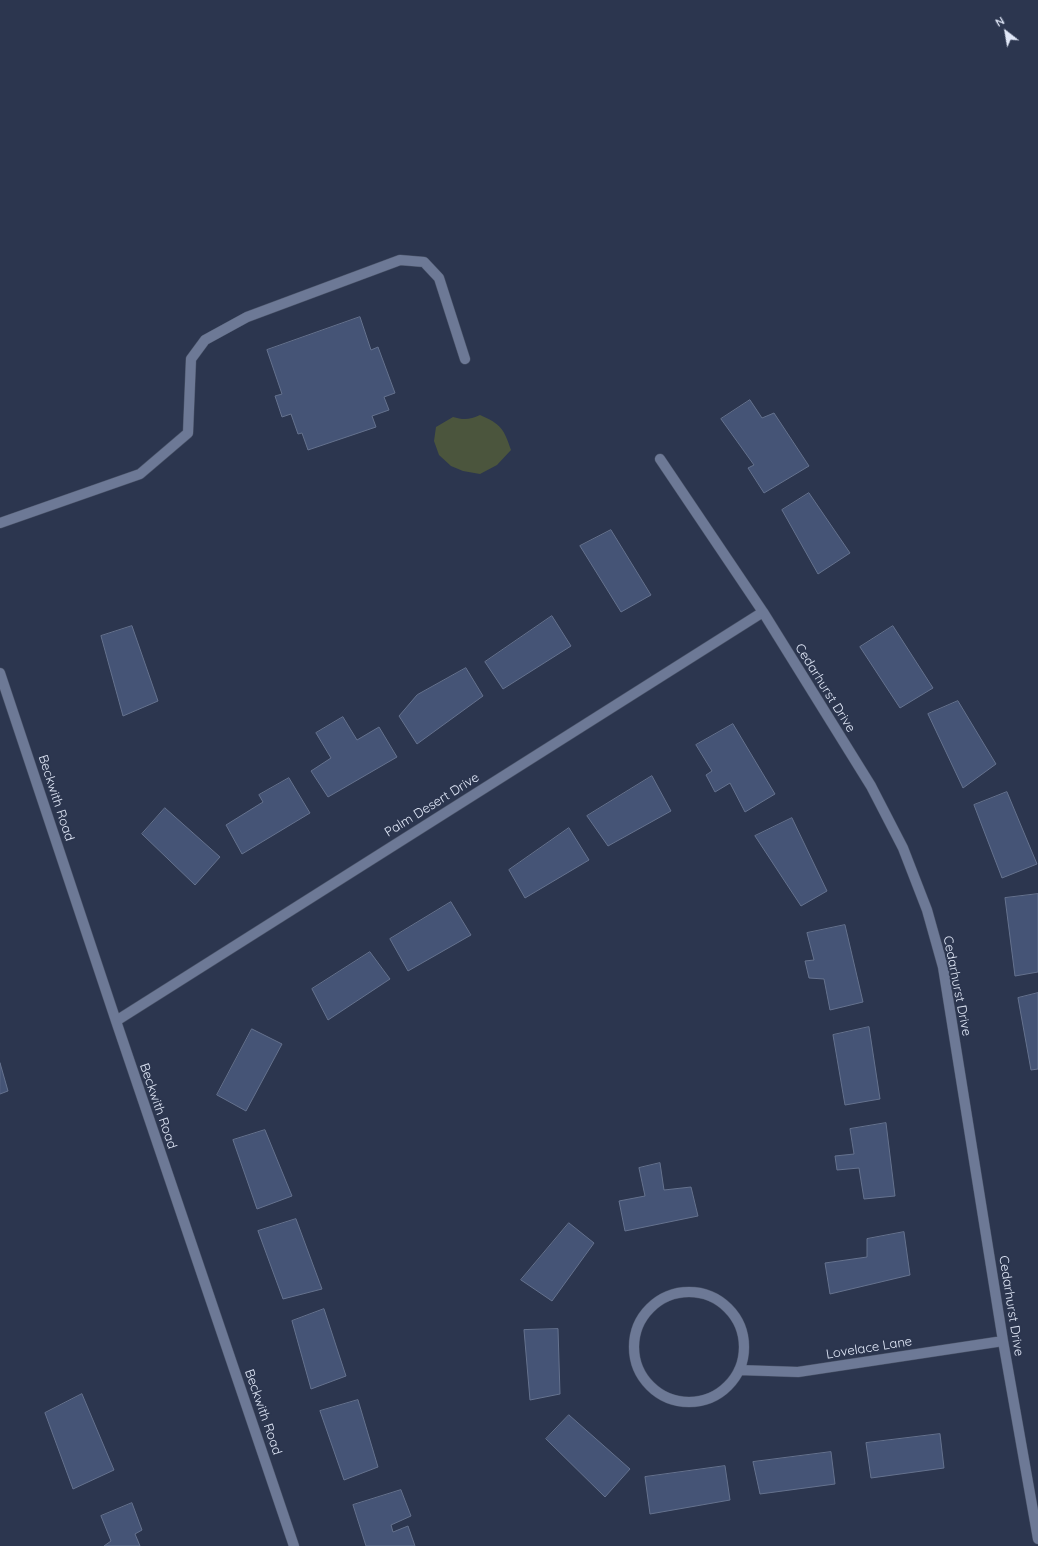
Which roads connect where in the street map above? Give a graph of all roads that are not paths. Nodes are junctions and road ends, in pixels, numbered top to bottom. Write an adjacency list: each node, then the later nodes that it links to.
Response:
1 (465, 359): 3 (street)
2 (660, 459): 4 (street, Cedarhurst Drive)
3 (0, 523)
4 (762, 612): 6 (street, Palm Desert Drive); 7 (street, Cedarhurst Drive)
5 (0, 673): 6 (street, Beckwith Road)
6 (116, 1021): 10 (street, Beckwith Road)
7 (1003, 1340): 8 (street, Lovelace Lane); 9 (street, Cedarhurst Drive)
8 (739, 1370): 8 (street)
9 (1038, 1539)
10 (294, 1546)

